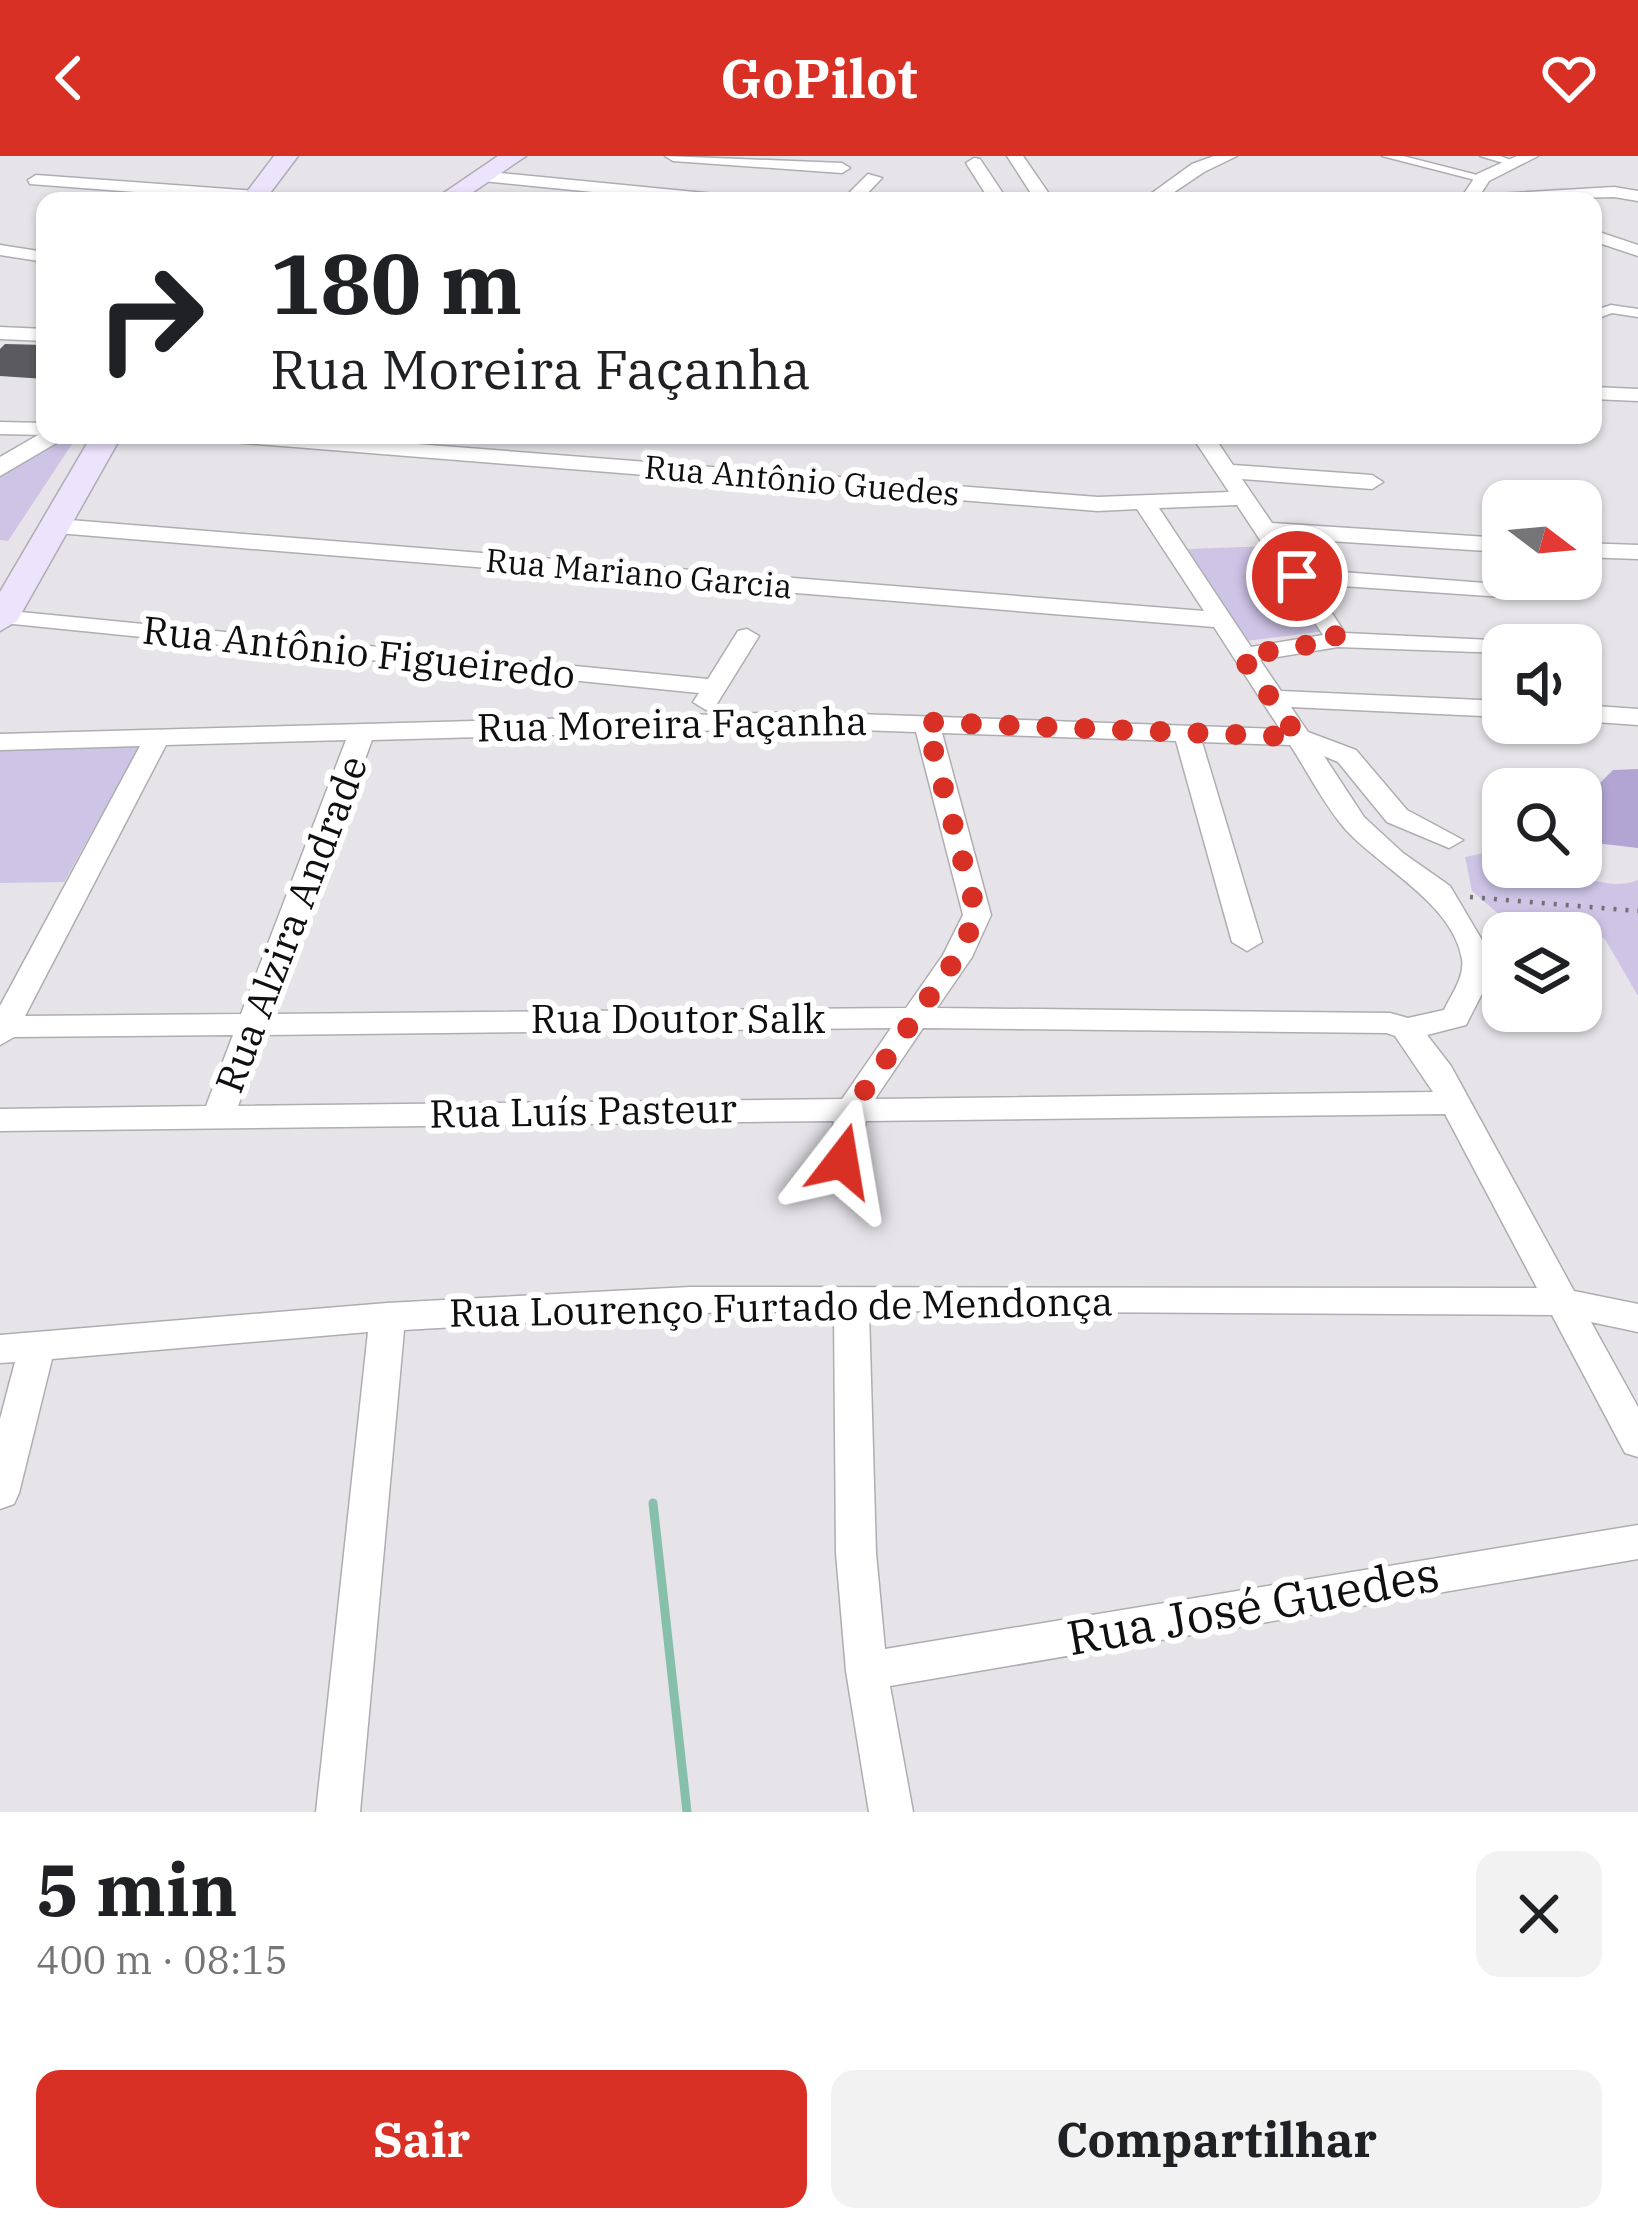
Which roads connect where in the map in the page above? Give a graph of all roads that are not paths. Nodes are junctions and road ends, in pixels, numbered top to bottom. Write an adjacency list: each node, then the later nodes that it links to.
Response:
1 (286, 156): 17 (main road)
2 (514, 156): 12 (main road)
3 (673, 156): 11 (street)
4 (1015, 156): 22 (street)
5 (1229, 156): 23 (street)
6 (1388, 156): 14 (street)
7 (1486, 156): 9 (street)
8 (1530, 156): 9 (street)
9 (1510, 162): 14 (street)
10 (974, 163): 21 (street)
11 (842, 168)
12 (479, 176): 18 (main road); 19 (street)
13 (874, 178): 20 (street)
14 (1483, 178): 24 (street)
15 (36, 180): 16 (street)
16 (174, 192)
17 (259, 192)
18 (457, 192)
19 (643, 192)
20 (859, 192)
21 (993, 192)
22 (1039, 192)
23 (1163, 192)
24 (1474, 192)
25 (1599, 192): 26 (street)
26 (1638, 196)
27 (1602, 238): 29 (street)
28 (0, 250): 30 (street)
29 (1638, 251)
30 (36, 256)
31 (1602, 312): 32 (street)
32 (1638, 313)
33 (0, 333): 34 (street)
34 (36, 335)
35 (1602, 392): 36 (street)
36 (1638, 395)
37 (0, 428): 38 (street)
38 (36, 429)
39 (41, 444): 45 (street)
40 (81, 444): 55 (main road)
41 (102, 444): 50 (main road)
42 (123, 444): 50 (main road)
43 (338, 444): 49 (street, Rua Antônio Guedes)
44 (1207, 444): 46 (street)
45 (0, 468)
46 (1223, 471): 47 (street); 48 (street)
47 (1372, 482)
48 (1242, 497): 49 (street, Rua Antônio Guedes); 51 (street)
49 (1146, 505): 59 (street)
50 (60, 521): 58 (main road); 59 (street, Rua Mariano Garcia)
51 (1268, 530): 52 (street); 56 (street)
52 (1482, 543)
53 (1602, 551): 54 (street)
54 (1638, 552)
55 (0, 569)
56 (1297, 576): 57 (street); 61 (street)
57 (1482, 589)
58 (2, 619): 64 (street, Rua Antônio Figueiredo)
59 (1222, 620): 63 (street)
60 (747, 636): 64 (street)
61 (1338, 640): 62 (street); 63 (street)
62 (1482, 645)
63 (1241, 656): 65 (street)
64 (715, 687): 69 (street)
65 (1270, 698): 66 (street); 73 (street)
66 (1482, 708)
67 (1602, 714): 68 (street)
68 (1638, 717)
69 (696, 722): 70 (street, Rua Moreira Façanha); 71 (street, Rua Moreira Façanha)
70 (926, 722): 72 (street, Rua Moreira Façanha); 78 (street)
71 (363, 730): 74 (street, Rua Moreira Façanha); 79 (street, Rua Alzira Andrade)
72 (1187, 734): 73 (street, Rua Moreira Façanha); 77 (street)
73 (1298, 737): 76 (street, Rua Moreira Façanha); 81 (street)
74 (157, 738): 75 (street, Rua Moreira Façanha); 80 (street)
75 (0, 742)
76 (1449, 840)
77 (1247, 942)
78 (915, 1018): 79 (street, Rua Doutor Salk); 81 (street, Rua Doutor Salk); 83 (street)
79 (254, 1022): 80 (street, Rua Doutor Salk); 84 (street, Rua Alzira Andrade)
80 (1, 1029)
81 (1406, 1029): 82 (street)
82 (1454, 1103): 83 (street, Rua Luís Pasteur); 88 (street)
83 (853, 1107): 84 (street, Rua Luís Pasteur); 86 (street)
84 (218, 1117): 85 (street, Rua Luís Pasteur)
85 (0, 1120)
86 (842, 1161)
87 (851, 1297): 88 (street, Rua Lourenço Furtado de Mendonça); 89 (street, Rua Lourenço Furtado de Mendonça); 95 (street)
88 (1563, 1302): 90 (street, Rua Lourenço Furtado de Mendonça); 92 (street)
89 (387, 1317): 91 (street, Rua Lourenço Furtado de Mendonça); 96 (street)
90 (1638, 1318)
91 (19, 1348): 93 (street)
92 (1638, 1442)
93 (0, 1493)
94 (1638, 1541): 95 (street, Rua José Guedes)
95 (867, 1671): 97 (street)
96 (338, 1812)
97 (891, 1812)

